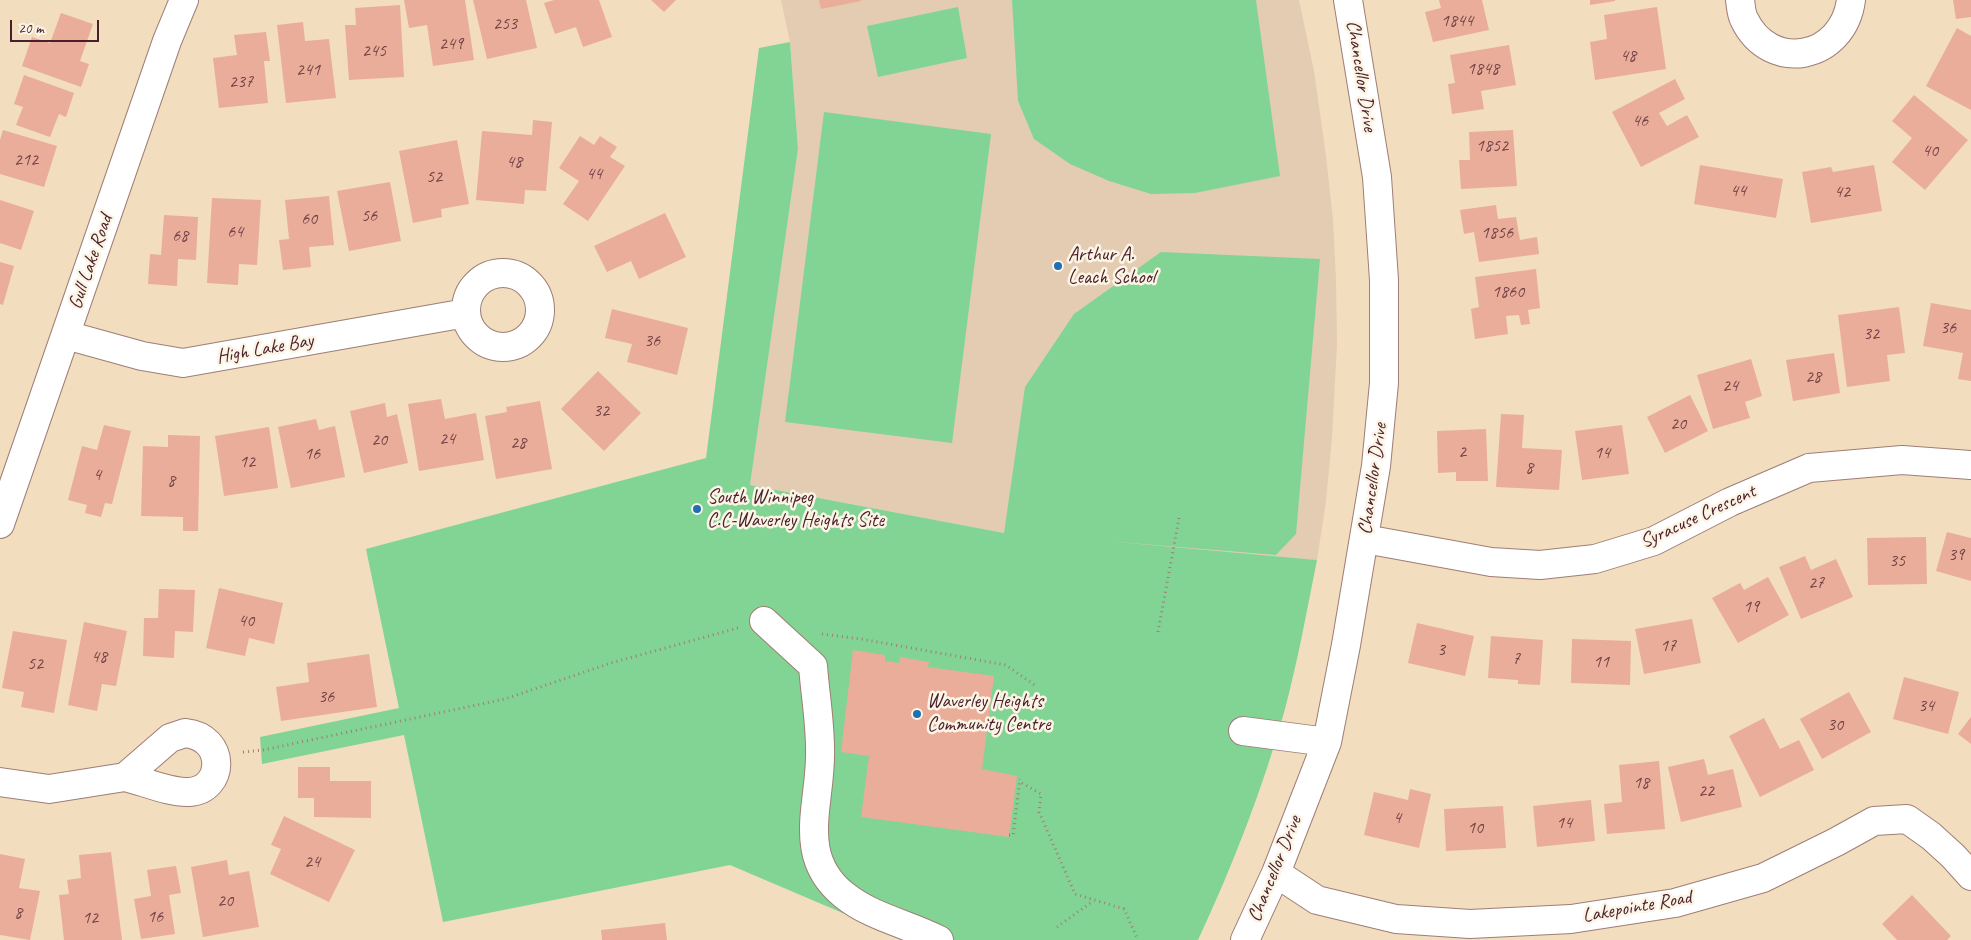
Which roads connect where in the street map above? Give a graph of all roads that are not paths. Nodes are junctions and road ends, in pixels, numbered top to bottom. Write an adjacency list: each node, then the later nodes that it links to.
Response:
1 (184, 0): 6 (street, Gull Lake Road)
2 (1348, 0): 9 (street, Chancellor Drive)
3 (1740, 0): 4 (street)
4 (1851, 0)
5 (466, 313): 6 (street, High Lake Bay)
6 (66, 335): 8 (street, Gull Lake Road)
7 (1971, 465): 9 (street, Syracuse Crescent)
8 (0, 524)
9 (1365, 539): 12 (street, Chancellor Drive)
10 (764, 621): 17 (street)
11 (1243, 730): 12 (street)
12 (1327, 742): 15 (street, Chancellor Drive)
13 (125, 777): 13 (street); 14 (street)
14 (0, 782)
15 (1276, 873): 16 (street, Lakepointe Road); 18 (street, Chancellor Drive)
16 (1971, 876)
17 (939, 940)
18 (1245, 940)

